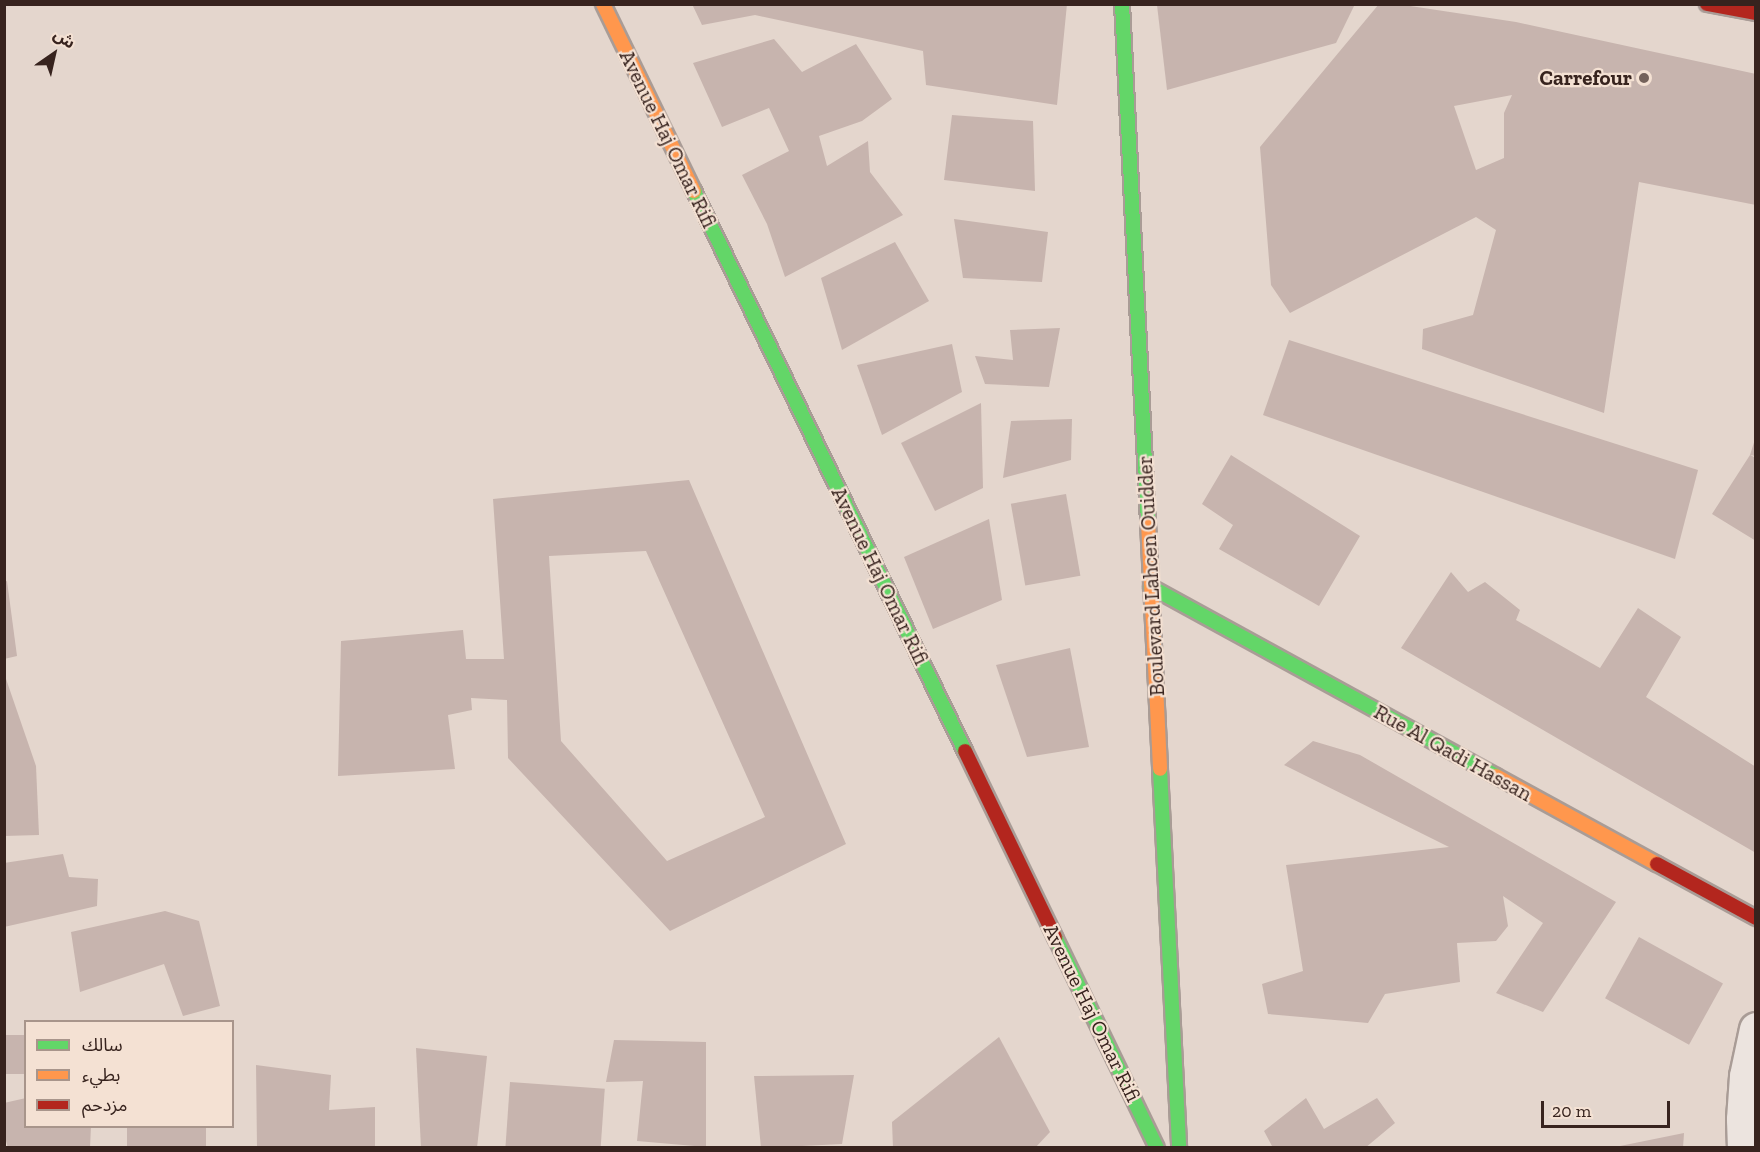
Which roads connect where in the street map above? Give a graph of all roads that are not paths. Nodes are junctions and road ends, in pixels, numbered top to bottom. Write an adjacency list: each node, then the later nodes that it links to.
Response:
1 (603, 4): 8 (street, Avenue Haj Omar Rifi)
2 (1122, 4): 5 (street, Boulevard Lahcen Ouidder)
3 (1707, 4): 4 (street)
4 (1755, 13)
5 (1151, 587): 6 (street, Rue Al Qadi Hassan); 9 (street, Boulevard Lahcen Ouidder)
6 (1755, 918)
7 (1755, 1029): 10 (street)
8 (1157, 1148)
9 (1179, 1148)
10 (1744, 1148)

